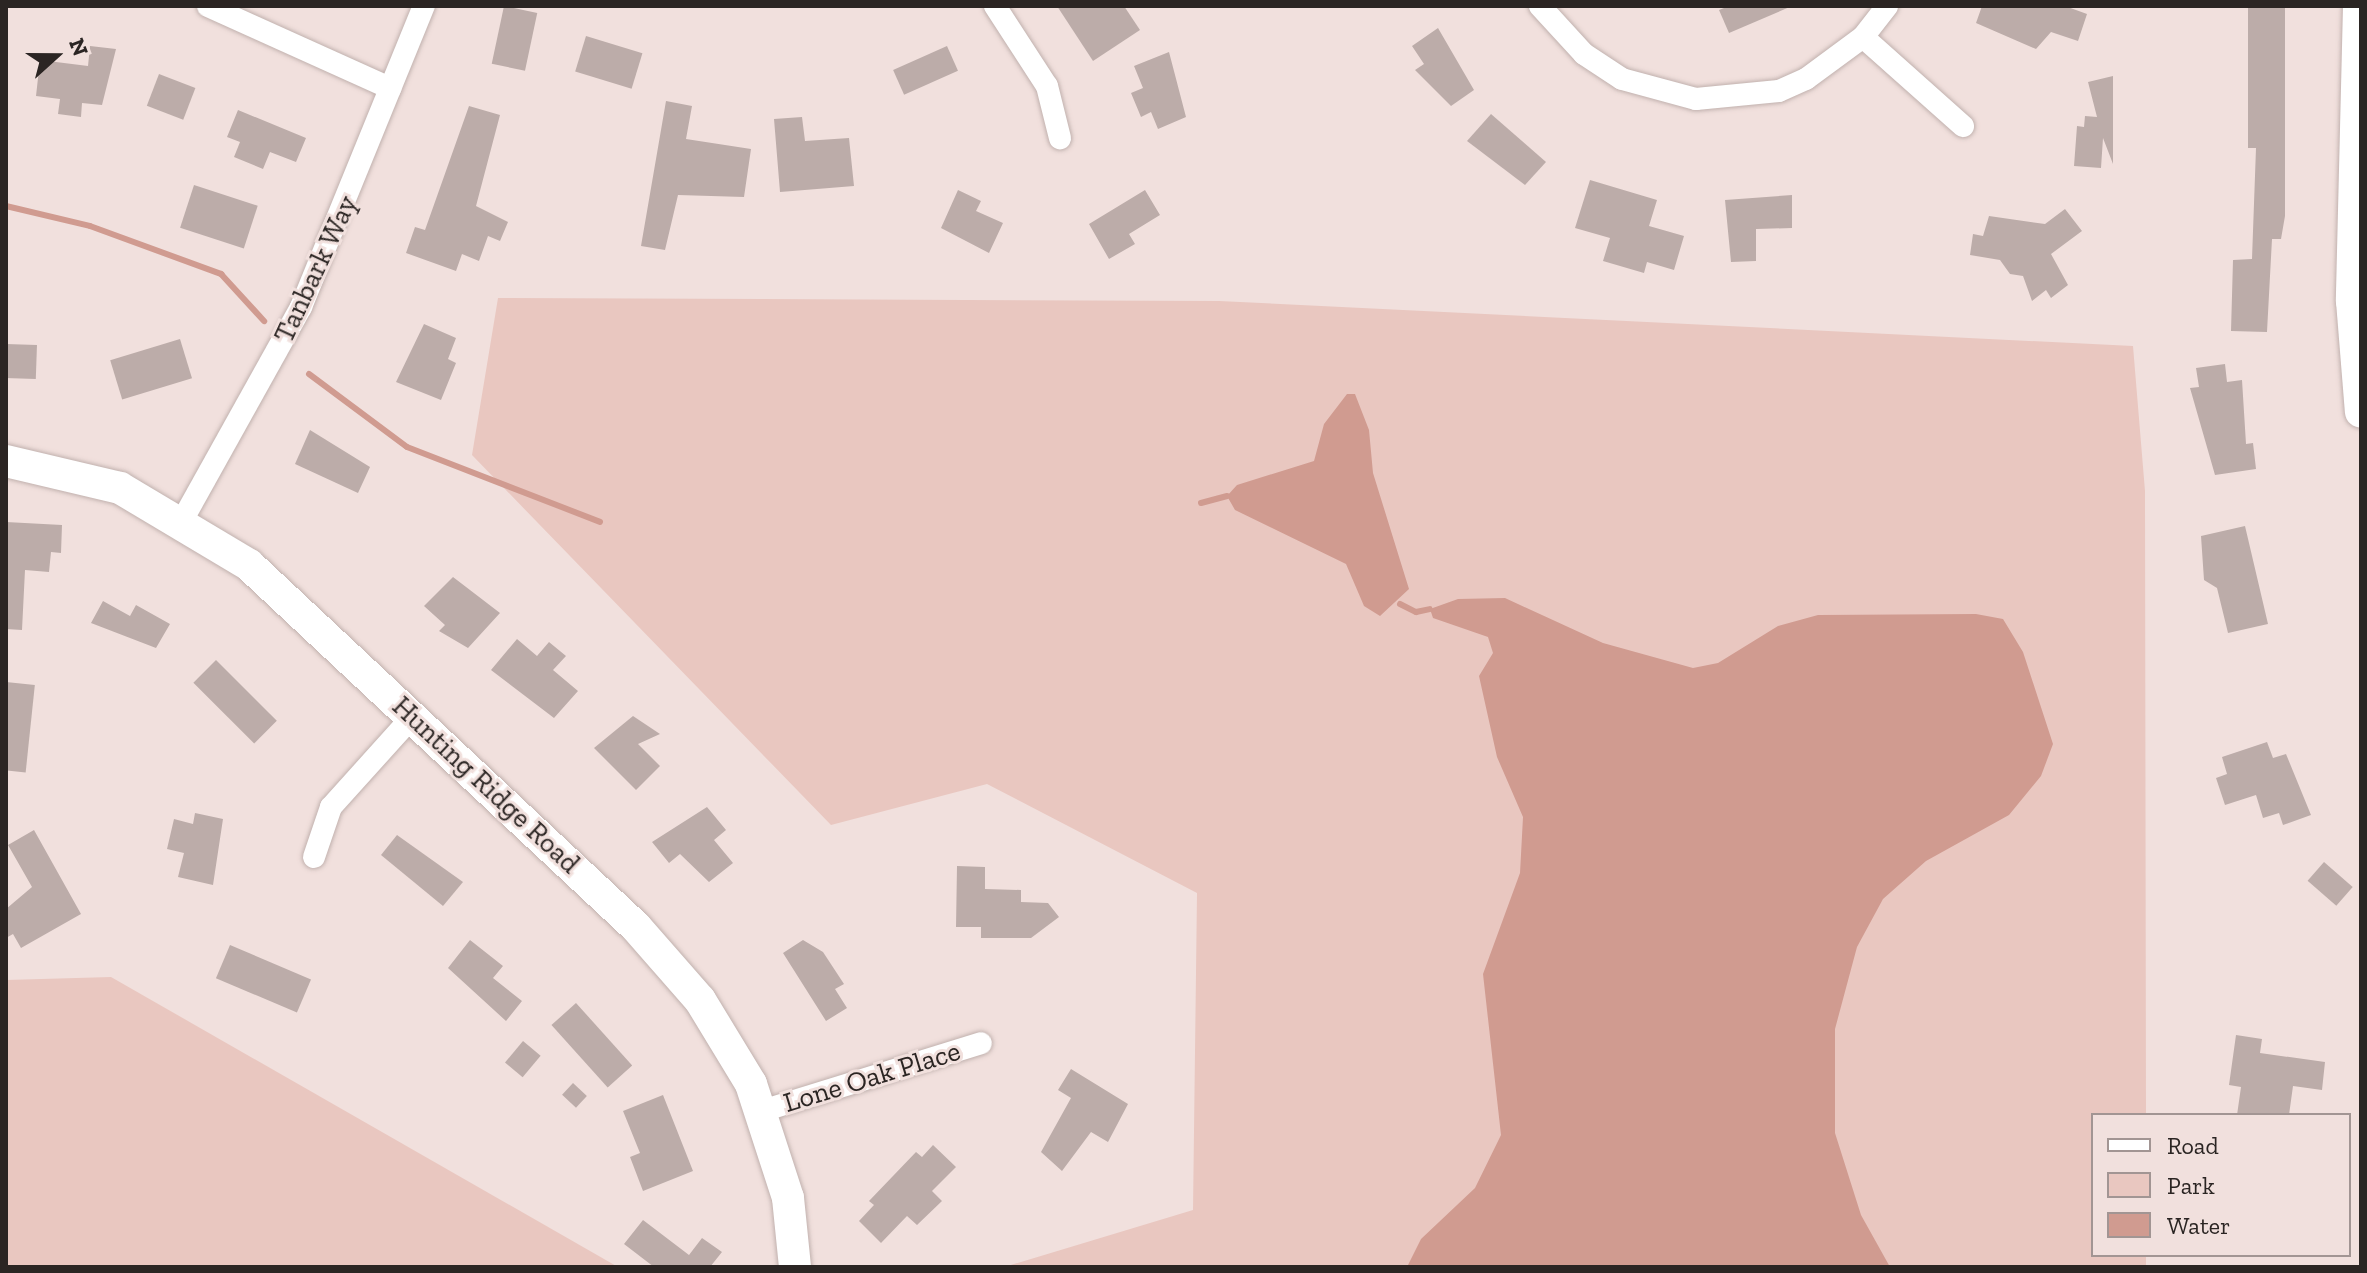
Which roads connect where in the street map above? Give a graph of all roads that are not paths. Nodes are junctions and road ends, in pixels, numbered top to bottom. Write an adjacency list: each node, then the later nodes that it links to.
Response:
1 (208, 6): 8 (street)
2 (424, 6): 8 (street, Tanbark Way)
3 (995, 6): 11 (street)
4 (1540, 6): 7 (street)
5 (1887, 6): 7 (street)
6 (2359, 6): 9 (street)
7 (1863, 37): 10 (street)
8 (390, 88): 14 (street, Tanbark Way)
9 (2360, 100): 12 (street)
10 (1963, 126)
11 (1060, 138)
12 (2361, 412)
13 (6, 461): 14 (street, Hunting Ridge Road)
14 (183, 519): 15 (street, Hunting Ridge Road)
15 (413, 716): 16 (street); 18 (street, Hunting Ridge Road)
16 (314, 857)
17 (981, 1043): 18 (street, Lone Oak Place)
18 (762, 1111): 19 (street, Hunting Ridge Road)
19 (795, 1267)

